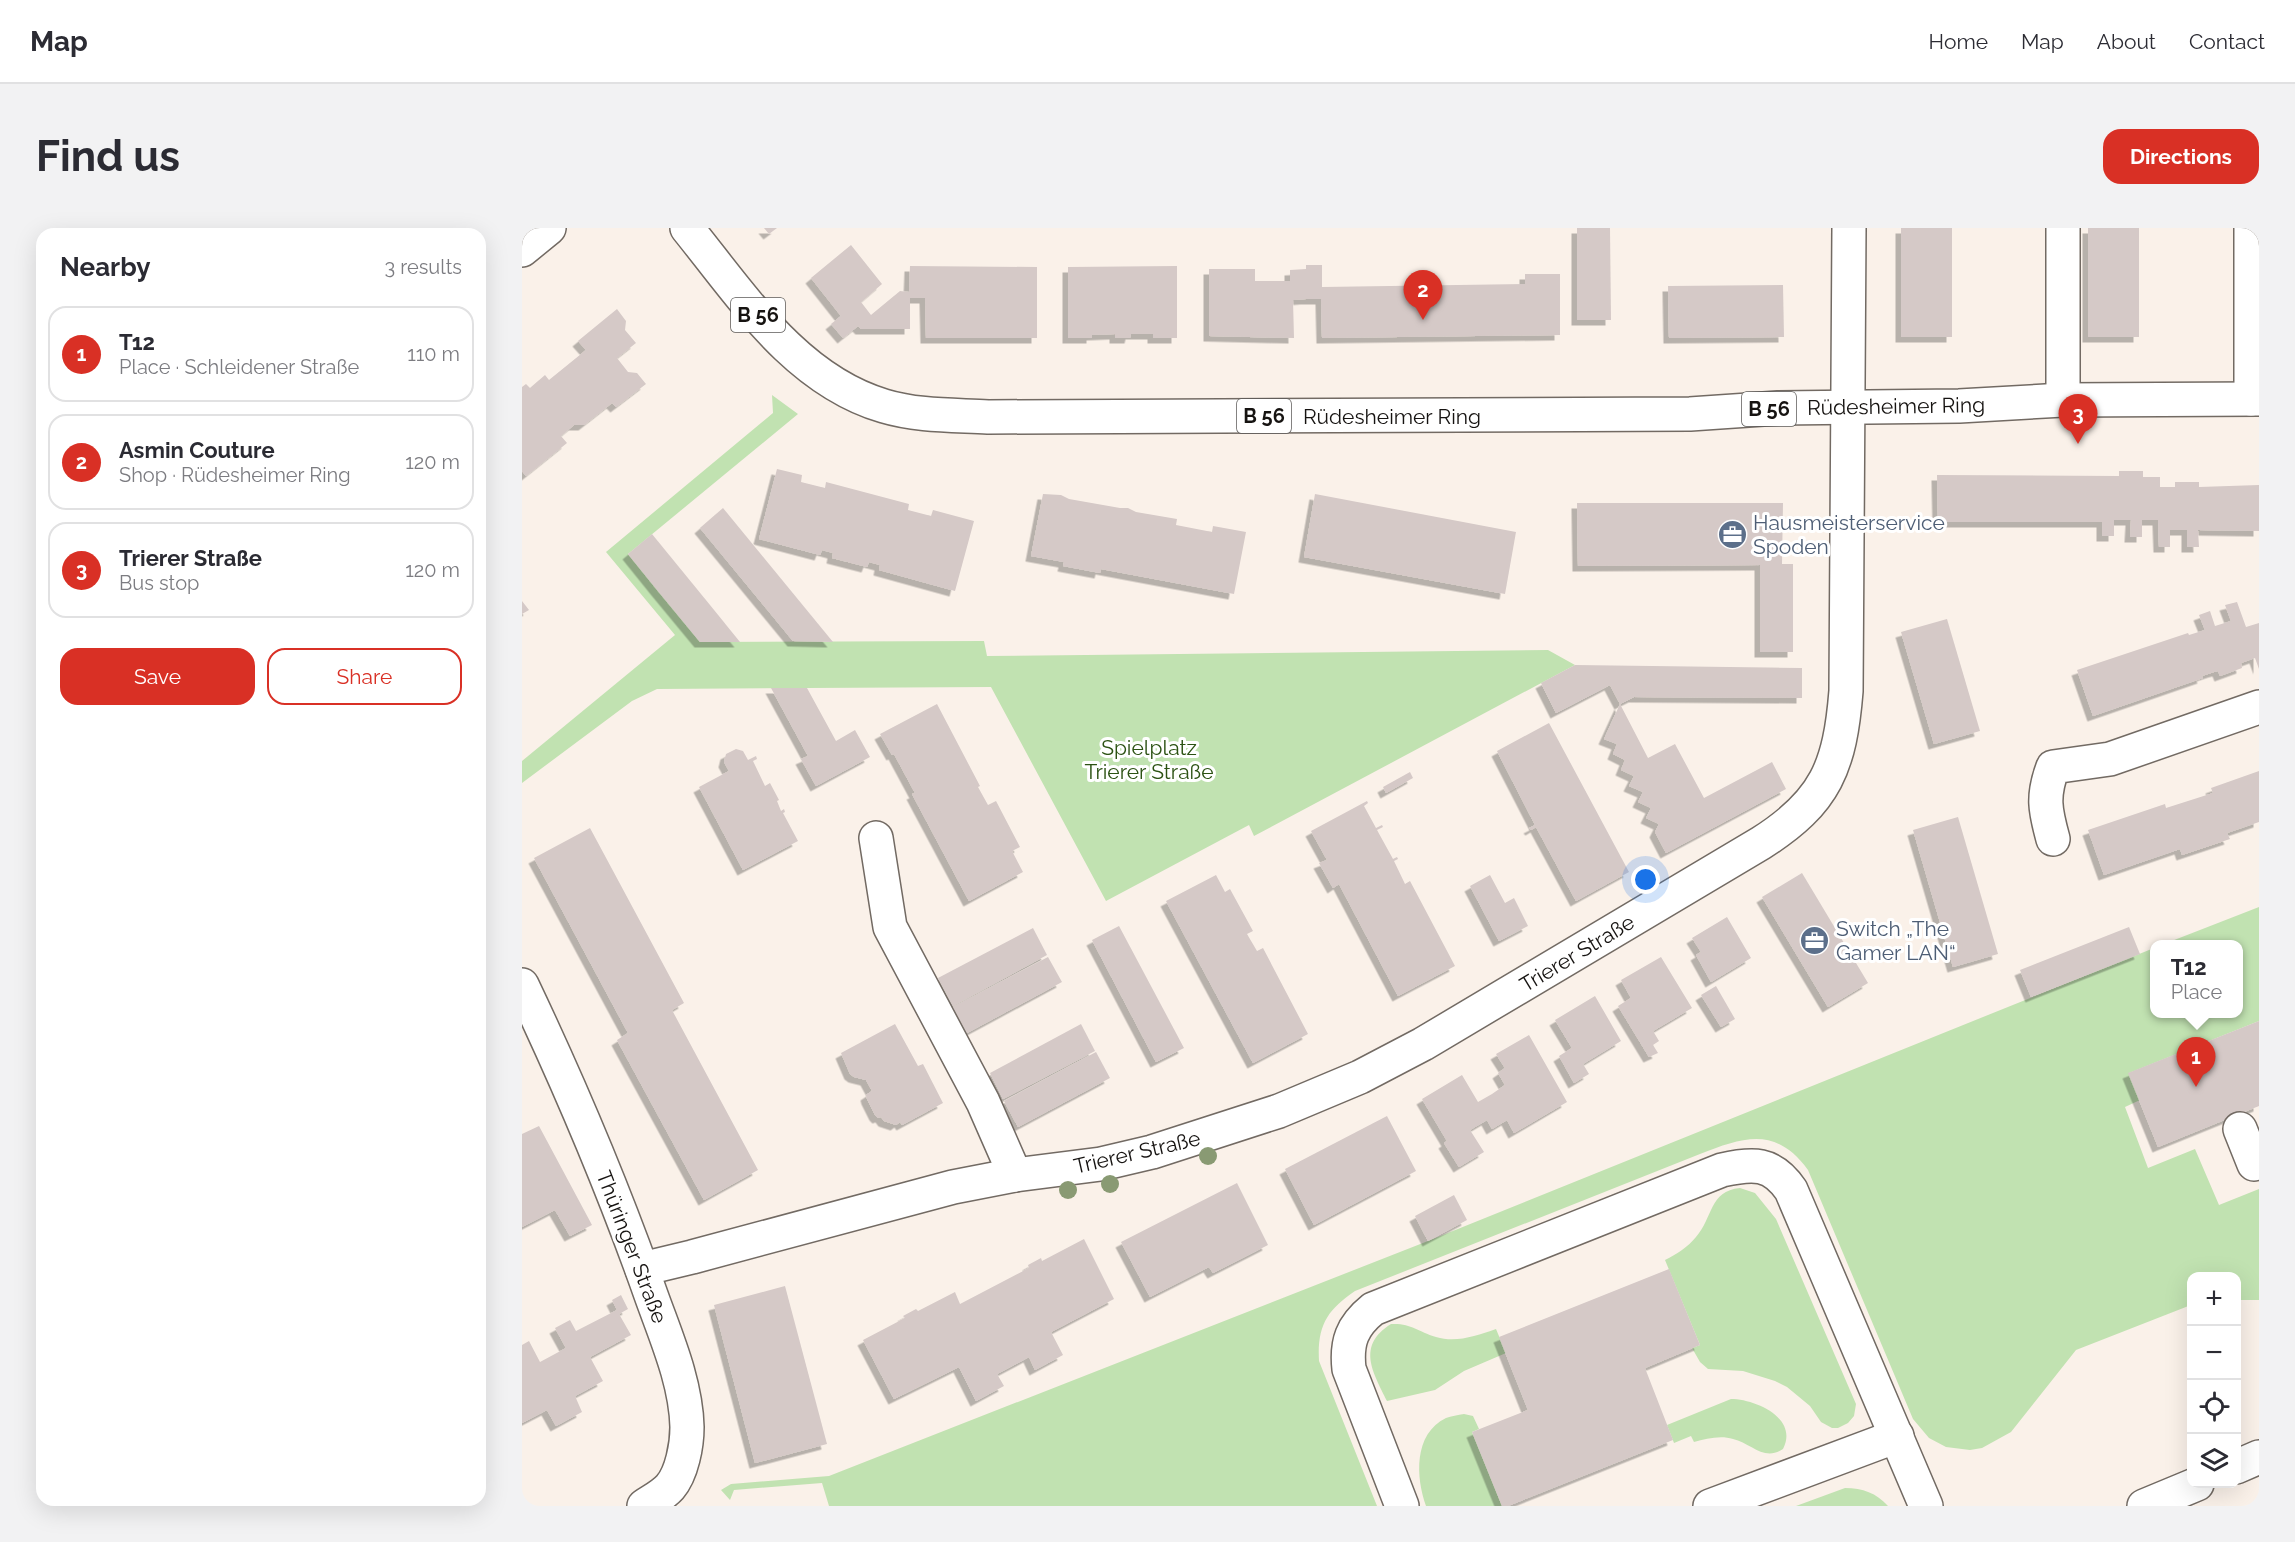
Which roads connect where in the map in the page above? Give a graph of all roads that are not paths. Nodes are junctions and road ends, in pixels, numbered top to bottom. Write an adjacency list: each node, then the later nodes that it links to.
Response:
1 (549, 228): 6 (street)
2 (687, 228): 9 (street, Rüdesheimer Ring / B 56)
3 (1849, 228): 9 (street, Trierer Straße)
4 (2063, 228): 8 (street)
5 (2251, 228): 7 (street, Rüdesheimer Ring)
6 (522, 250)
7 (2255, 399): 8 (street, Rüdesheimer Ring / B 56)
8 (2063, 400): 9 (street, Rüdesheimer Ring / B 56)
9 (1848, 407): 16 (street, Trierer Straße)
10 (2259, 707): 12 (street)
11 (876, 838): 16 (street)
12 (2054, 839)
13 (522, 985): 17 (street, Thüringer Straße)
14 (2240, 1129): 15 (street)
15 (2259, 1162)
16 (1015, 1175): 17 (street, Trierer Straße)
17 (642, 1269): 22 (street, Thüringer Straße)
18 (1897, 1436): 23 (street); 24 (street); 25 (street)
19 (2259, 1457): 20 (street)
20 (2241, 1465)
21 (2187, 1488): 26 (street)
22 (644, 1506)
23 (1402, 1506)
24 (1710, 1506)
25 (1926, 1506)
26 (2144, 1506)

